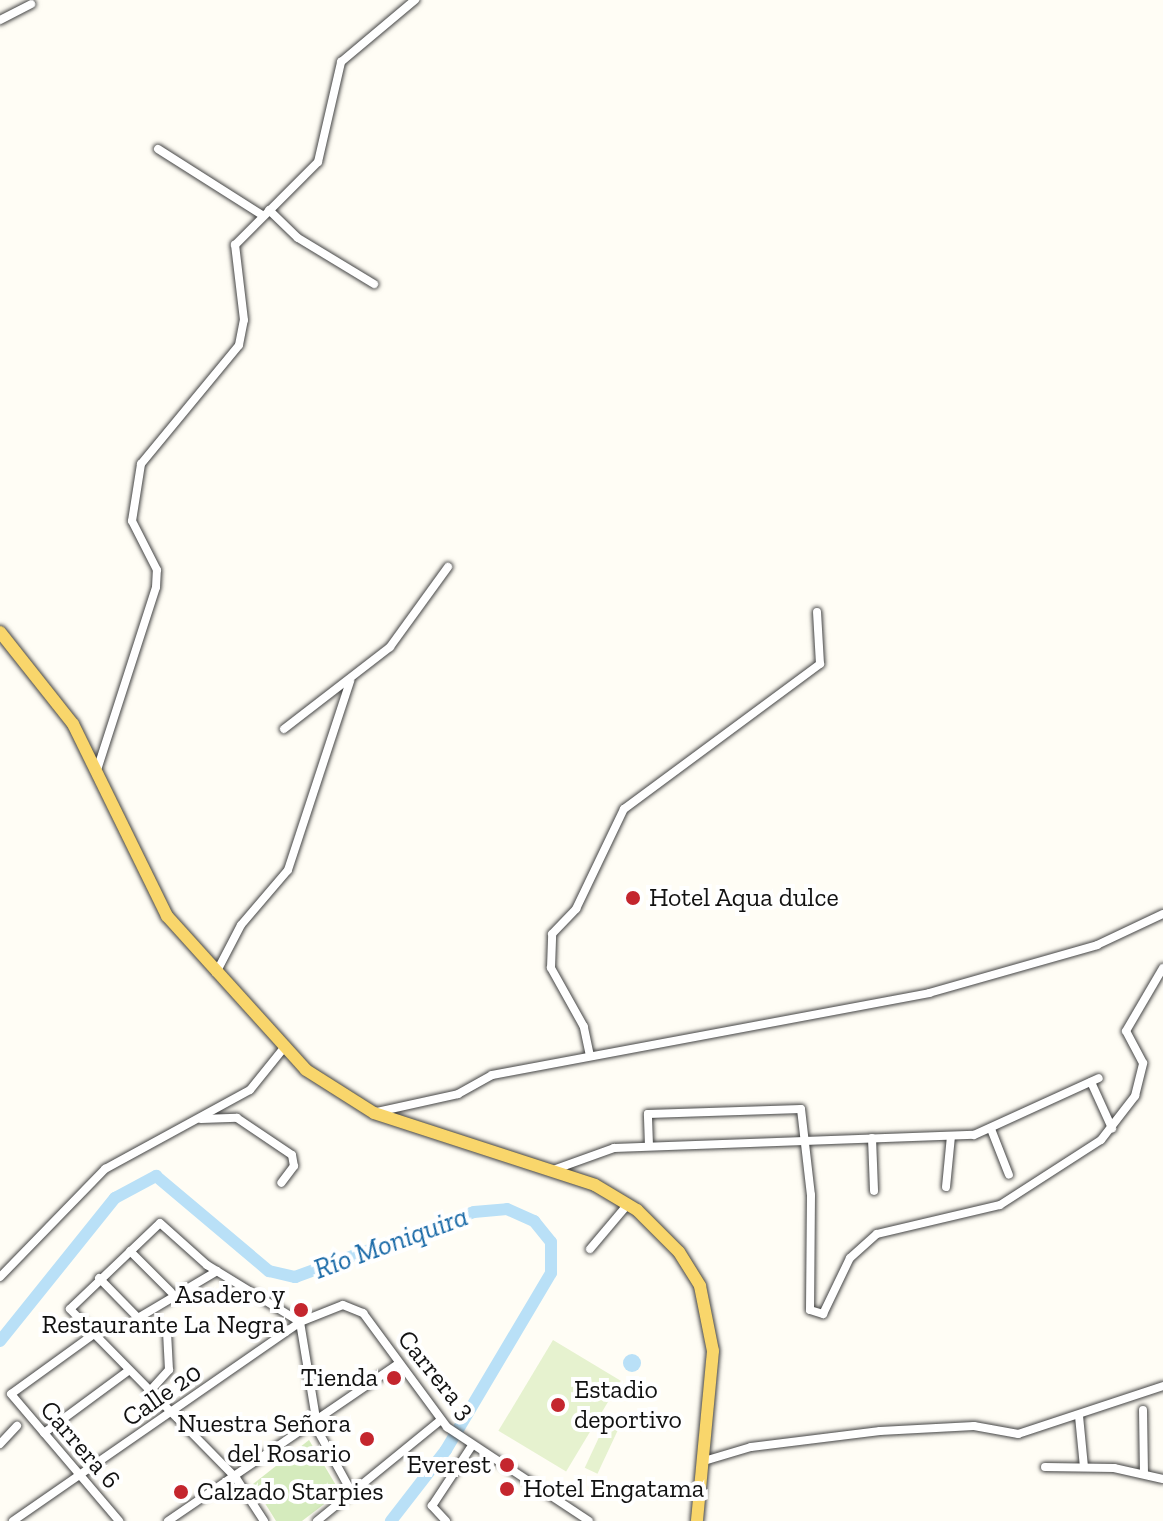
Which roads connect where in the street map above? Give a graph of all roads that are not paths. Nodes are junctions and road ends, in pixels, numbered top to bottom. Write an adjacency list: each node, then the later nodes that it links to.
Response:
1 (415, 0): 5 (street)
2 (31, 4): 3 (street)
3 (0, 20)
4 (158, 149): 5 (street)
5 (265, 213): 6 (street); 12 (street)
6 (374, 284)
7 (448, 567): 10 (street)
8 (817, 612): 17 (street)
9 (0, 632): 12 (main road)
10 (350, 681): 11 (street); 15 (street)
11 (284, 729)
12 (97, 770): 15 (main road)
13 (1163, 914): 17 (street)
14 (1163, 968): 20 (street)
15 (215, 976): 16 (main road)
16 (283, 1049): 18 (main road); 19 (street)
17 (590, 1056): 18 (street)
18 (374, 1113): 26 (main road)
19 (195, 1120): 28 (street); 35 (street)
20 (1112, 1128): 21 (street); 24 (street)
21 (991, 1129): 22 (street); 27 (street)
22 (951, 1136): 23 (street); 29 (street)
23 (872, 1138): 24 (street); 30 (street)
24 (804, 1142): 25 (street); 25 (street)
25 (649, 1146): 26 (street)
26 (553, 1170): 31 (main road)
27 (1009, 1175)
28 (281, 1183)
29 (946, 1187)
30 (874, 1191)
31 (628, 1204): 32 (street); 55 (main road)
32 (590, 1249)
33 (130, 1251): 34 (street); 36 (street); 37 (street)
34 (217, 1271): 37 (street); 39 (street)
35 (0, 1277)
36 (99, 1278): 37 (street); 41 (street)
37 (171, 1292)
38 (337, 1305): 39 (street, Calle 20); 42 (street, Carrera 3)
39 (300, 1322): 47 (street, Calle 20); 49 (street)
40 (167, 1332): 45 (street)
41 (94, 1334): 43 (street); 52 (street, Carrera 6)
42 (397, 1365): 49 (street); 50 (street, Carrera 3)
43 (128, 1371): 45 (street); 52 (street)
44 (1163, 1386): 48 (street)
45 (149, 1392): 47 (street)
46 (1143, 1410): 58 (street)
47 (169, 1414): 59 (street, Calle 20); 60 (street)
48 (1079, 1416): 55 (street); 57 (street)
49 (316, 1418): 60 (street); 62 (street)
50 (444, 1424): 54 (street, Carrera 3); 62 (street)
51 (17, 1426): 53 (street)
52 (44, 1433): 59 (street, Carrera 6)
53 (0, 1444)
54 (471, 1447): 68 (street); 69 (street, Carrera 3)
55 (704, 1461): 70 (main road)
56 (1045, 1467): 57 (street)
57 (1084, 1467): 58 (street)
58 (1144, 1473): 61 (street)
59 (80, 1477): 63 (street, Calle 20); 64 (street, Carrera 6)
60 (236, 1478): 65 (street); 66 (street)
61 (1163, 1479)
62 (351, 1491): 67 (street)
63 (13, 1521)
64 (119, 1521)
65 (168, 1521)
66 (264, 1521)
67 (317, 1521)
68 (446, 1521)
69 (589, 1521)
70 (697, 1521)

